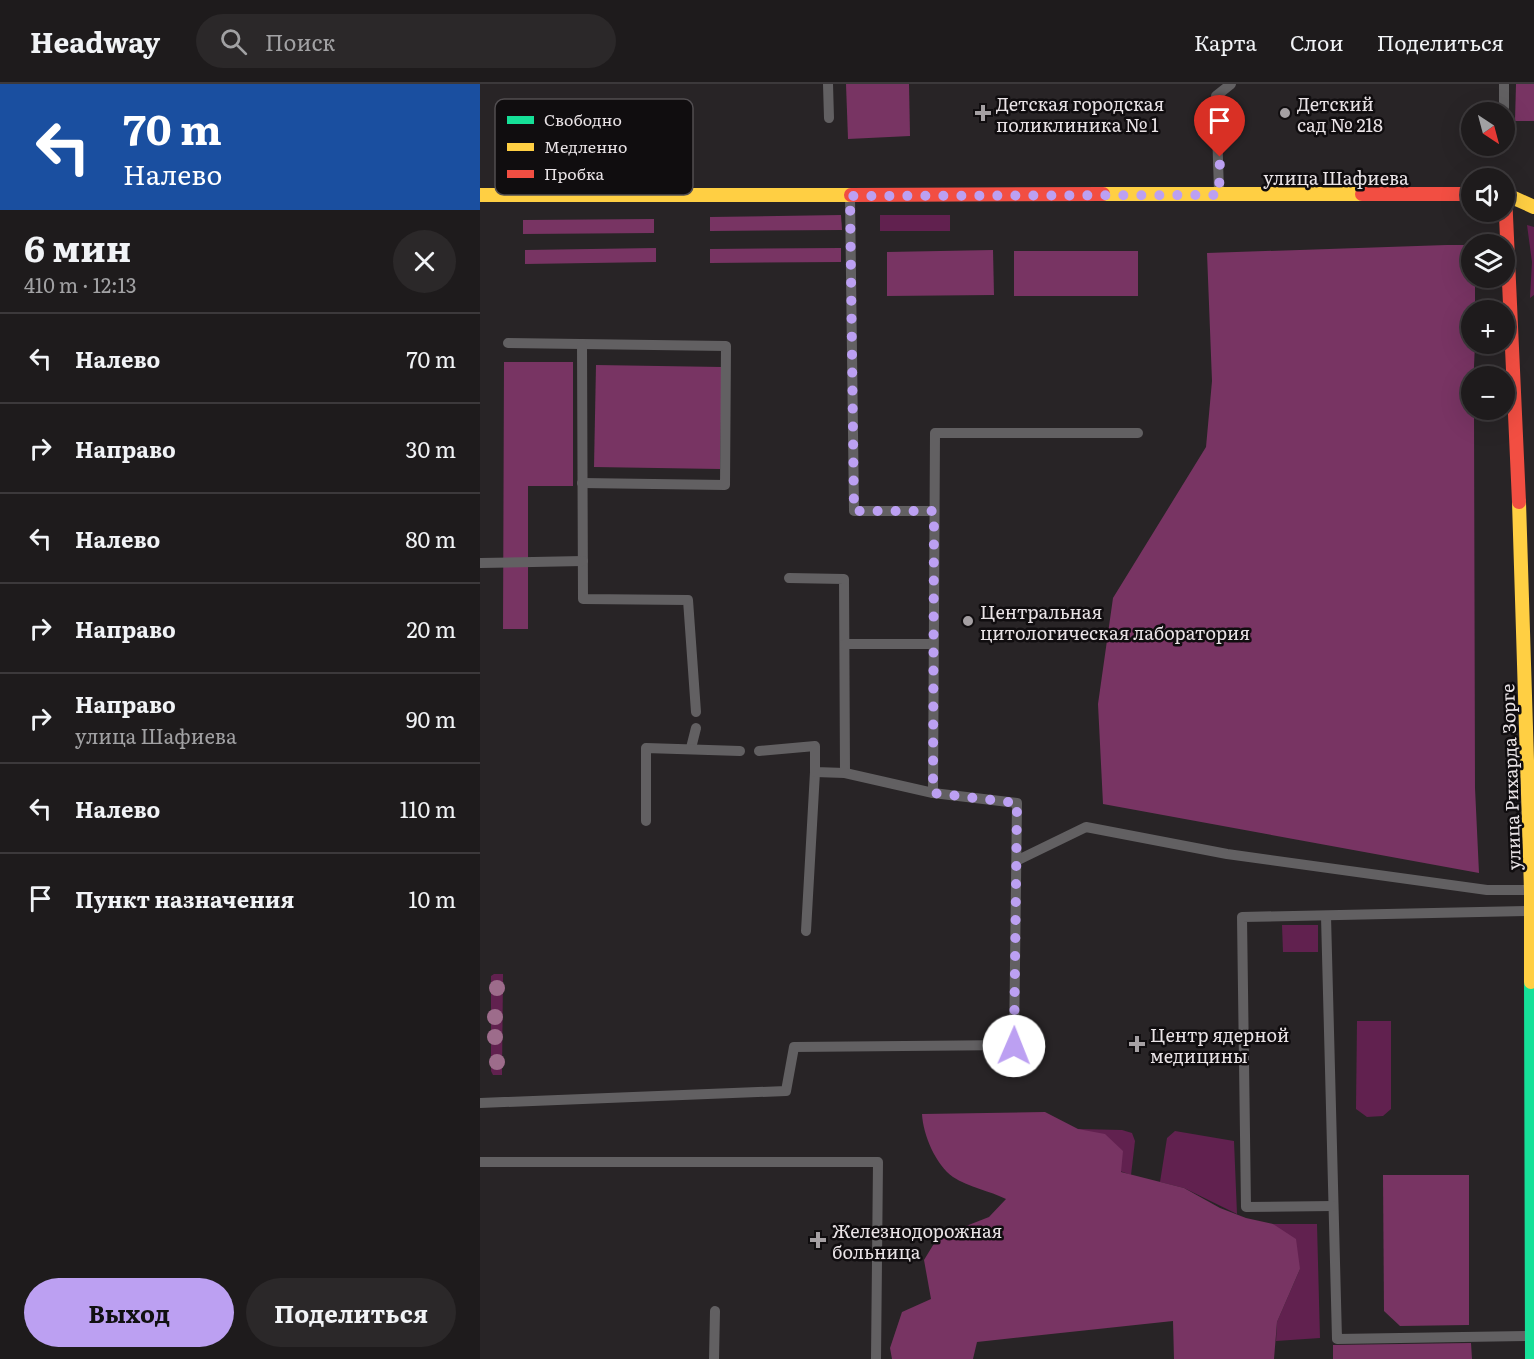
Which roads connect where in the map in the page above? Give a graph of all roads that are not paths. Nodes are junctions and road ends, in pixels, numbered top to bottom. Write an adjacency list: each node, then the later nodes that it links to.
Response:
1 (828, 84): 5 (lane)
2 (1231, 84): 10 (lane)
3 (1504, 84): 4 (lane)
4 (1504, 102)
5 (829, 118)
6 (1461, 194): 10 (street, улица Шафиева)
7 (1515, 194): 8 (street)
8 (1534, 194)
9 (480, 195): 11 (street, улица Шафиева)
10 (1219, 195): 11 (street, улица Шафиева)
11 (850, 196): 21 (lane)
12 (1515, 199): 13 (street)
13 (1534, 207)
14 (1506, 222): 18 (street, улица Рихарда Зорге)
15 (508, 343): 17 (lane)
16 (1524, 343): 18 (street)
17 (582, 344): 20 (lane); 20 (lane)
18 (1514, 361): 37 (street, улица Рихарда Зорге)
19 (1138, 433): 21 (lane)
20 (582, 483): 22 (lane)
21 (934, 511): 26 (lane)
22 (583, 561): 23 (lane); 27 (lane)
23 (480, 563)
24 (789, 578): 25 (lane)
25 (845, 644): 26 (lane); 33 (lane)
26 (932, 644): 34 (lane)
27 (696, 712)
28 (696, 728): 29 (lane)
29 (690, 748): 30 (lane); 35 (lane)
30 (740, 751)
31 (759, 751): 32 (lane)
32 (815, 772): 33 (lane); 40 (lane)
33 (845, 773): 34 (lane)
34 (933, 793): 36 (lane)
35 (646, 821)
36 (1018, 860): 37 (lane); 41 (lane)
37 (1531, 890): 38 (street, улица Рихарда Зорге)
38 (1531, 911): 39 (lane); 45 (street, улица Рихарда Зорге)
39 (1326, 916): 43 (lane); 43 (lane)
40 (806, 931)
41 (480, 1103)
42 (480, 1162): 47 (lane)
43 (1333, 1206): 45 (lane)
44 (715, 1311): 46 (lane)
45 (1530, 1336): 48 (street, улица Рихарда Зорге)
46 (714, 1359)
47 (876, 1359)
48 (1532, 1359)

